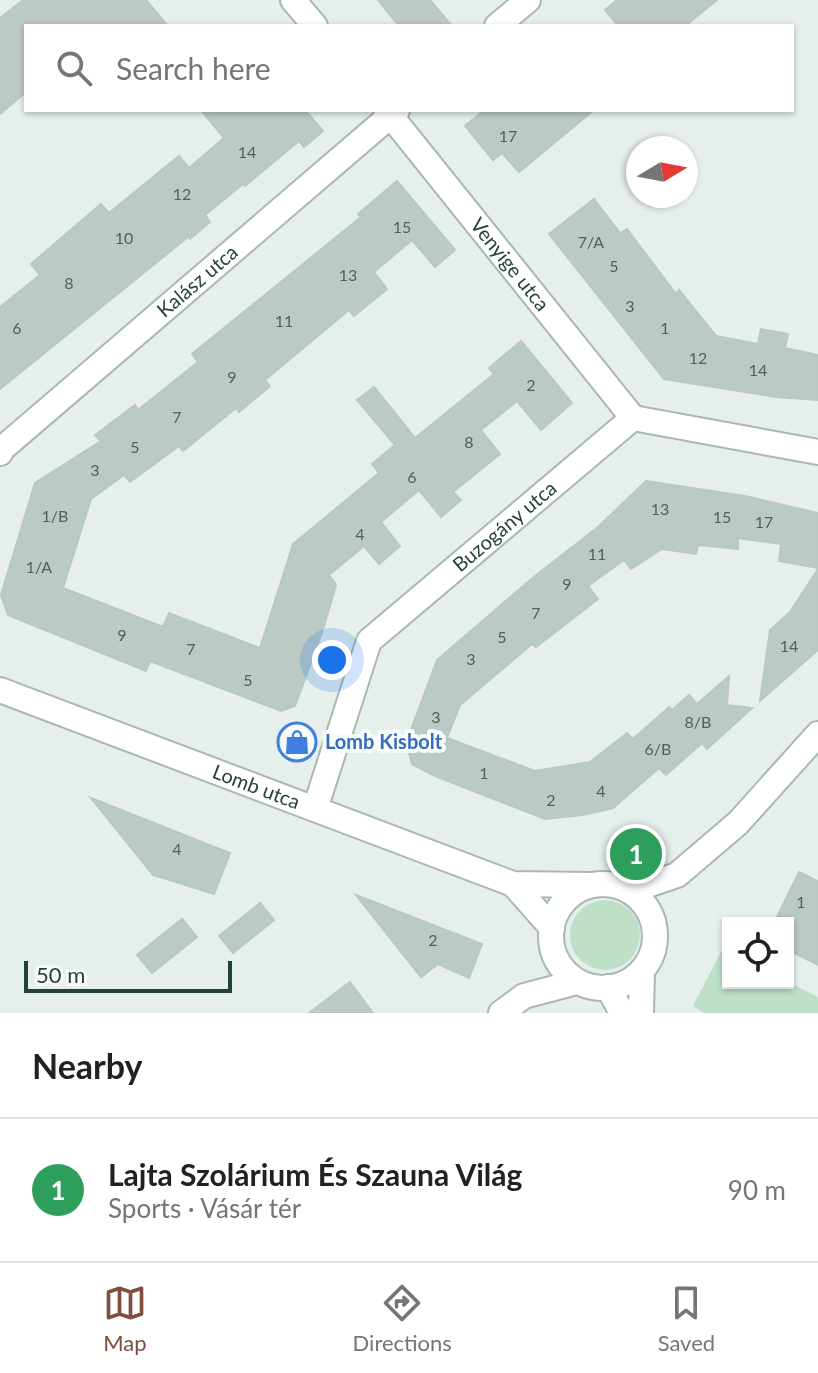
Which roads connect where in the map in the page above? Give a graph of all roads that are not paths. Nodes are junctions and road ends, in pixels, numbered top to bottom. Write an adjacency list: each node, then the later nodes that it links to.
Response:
1 (293, 0): 3 (street)
2 (528, 0): 4 (street)
3 (313, 24)
4 (499, 24)
5 (391, 112): 6 (street, Venyige utca); 8 (street, Kalász utca)
6 (633, 418): 7 (street); 11 (street, Buzogány utca)
7 (818, 452)
8 (0, 453)
9 (0, 690): 11 (street, Lomb utca)
10 (818, 734): 12 (street)
11 (315, 809): 13 (street, Lomb utca)
12 (677, 875): 15 (street); 16 (street)
13 (513, 884): 14 (street); 17 (street)
14 (592, 885): 15 (street); 17 (street)
15 (630, 891): 16 (street)
16 (654, 923): 18 (street)
17 (552, 938): 19 (street); 21 (street)
18 (642, 971): 20 (street); 24 (street)
19 (577, 982): 20 (street); 21 (street)
20 (608, 987): 23 (street)
21 (524, 996): 22 (street)
22 (501, 1013)
23 (622, 1013)
24 (641, 1013)

